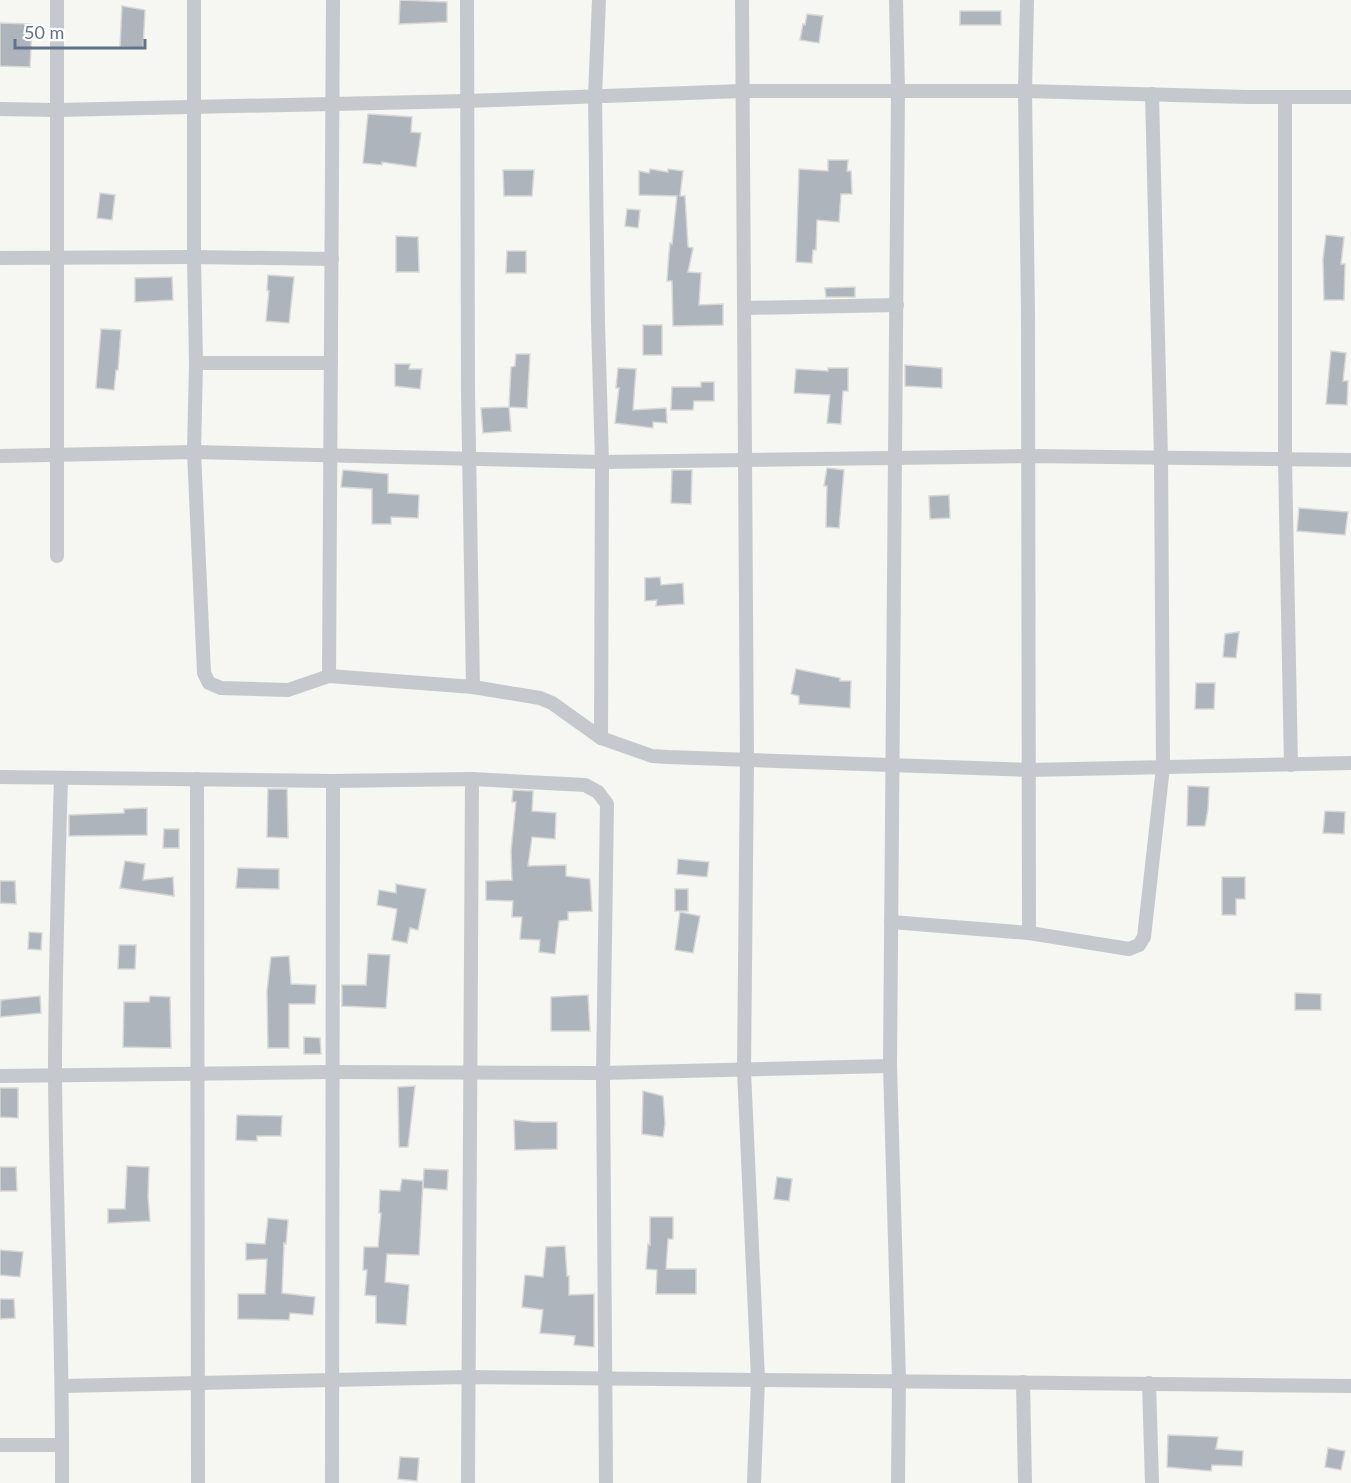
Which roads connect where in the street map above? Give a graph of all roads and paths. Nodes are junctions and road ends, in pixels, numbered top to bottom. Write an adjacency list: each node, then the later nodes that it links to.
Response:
1 (57, 0): 20 (street)
2 (195, 0): 18 (street)
3 (333, 0): 17 (street)
4 (467, 0): 16 (street)
5 (599, 0): 13 (street)
6 (742, 0): 9 (street)
7 (896, 0): 10 (street)
8 (1027, 0): 11 (street)
9 (742, 91): 10 (street); 13 (street); 26 (street)
10 (898, 91): 11 (street); 25 (street)
11 (1025, 91): 12 (street); 33 (street)
12 (1152, 94): 14 (street); 35 (street)
13 (595, 96): 16 (street); 40 (street)
14 (1285, 97): 15 (street); 38 (street)
15 (1351, 97)
16 (466, 101): 17 (street); 36 (street)
17 (331, 104): 18 (street); 24 (street)
18 (193, 107): 20 (street); 21 (street)
19 (0, 109): 20 (street)
20 (57, 110): 22 (street)
21 (194, 256): 22 (street); 24 (street); 27 (street)
22 (56, 257): 23 (street); 30 (street)
23 (0, 258)
24 (332, 258): 28 (street)
25 (897, 305): 26 (street); 34 (street)
26 (744, 308): 37 (street)
27 (196, 363): 28 (street); 29 (street)
28 (331, 363): 31 (street)
29 (194, 452): 30 (street); 31 (street); 42 (street)
30 (56, 454): 32 (street); 41 (street)
31 (332, 455): 36 (street); 42 (street)
32 (0, 456)
33 (1028, 456): 34 (street); 35 (street); 50 (street)
34 (895, 458): 37 (street); 47 (street)
35 (1161, 458): 38 (street); 49 (street)
36 (469, 460): 40 (street); 43 (street)
37 (746, 460): 40 (street); 45 (street)
38 (1285, 460): 39 (street); 48 (street)
39 (1351, 460)
40 (602, 462): 44 (street)
41 (57, 556)
42 (329, 676): 43 (street)
43 (473, 687): 44 (street)
44 (601, 738): 45 (street)
45 (747, 761): 47 (street); 59 (street)
46 (1351, 763): 48 (street)
47 (892, 764): 50 (street); 56 (street)
48 (1291, 765): 49 (street)
49 (1163, 767): 50 (street); 57 (street)
50 (1029, 770): 57 (street)
51 (0, 777): 52 (street)
52 (61, 778): 53 (street); 64 (street)
53 (197, 779): 55 (street); 63 (street)
54 (472, 779): 55 (street); 61 (street); 62 (street)
55 (333, 781): 60 (street)
56 (891, 922): 57 (street); 58 (street)
57 (1029, 933)
58 (890, 1066): 59 (street); 70 (street)
59 (744, 1071): 62 (street); 69 (street)
60 (331, 1072): 61 (street); 63 (street); 67 (street)
61 (470, 1072): 62 (street); 66 (street)
62 (603, 1073): 68 (street)
63 (197, 1074): 64 (street); 72 (street)
64 (55, 1075): 65 (street); 74 (street)
65 (0, 1076)
66 (467, 1377): 67 (street); 68 (street); 81 (street)
67 (331, 1378): 72 (street); 80 (street)
68 (606, 1379): 69 (street); 82 (street)
69 (758, 1379): 70 (street); 83 (street)
70 (898, 1380): 71 (street); 84 (street)
71 (1023, 1382): 73 (street); 85 (street)
72 (198, 1383): 74 (street); 79 (street)
73 (1149, 1383): 75 (street); 86 (street)
74 (62, 1386): 77 (street)
75 (1351, 1386)
76 (0, 1445): 77 (street)
77 (63, 1445): 78 (street)
78 (62, 1483)
79 (198, 1483)
80 (332, 1483)
81 (468, 1483)
82 (606, 1483)
83 (754, 1483)
84 (898, 1483)
85 (1025, 1483)
86 (1152, 1483)

